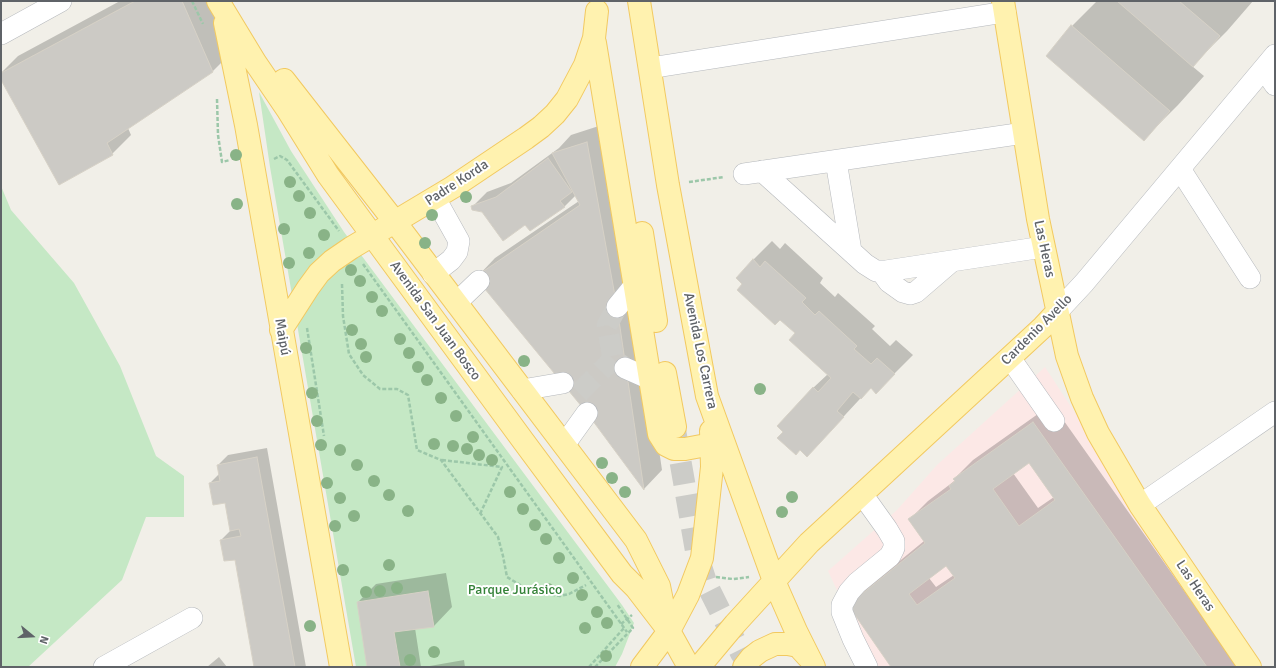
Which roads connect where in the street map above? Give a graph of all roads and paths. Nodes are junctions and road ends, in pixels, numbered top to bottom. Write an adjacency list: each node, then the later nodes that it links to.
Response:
1 (61, 1): 8 (street)
2 (192, 1): 7 (path)
3 (638, 1): 10 (main road, Avenida Los Carrera)
4 (227, 5): 15 (main road, Maipú); 18 (main road, Avenida San Juan Bosco); 19 (main road, Avenida San Juan Bosco)
5 (596, 6): 9 (main road, Padre Korda); 41 (main road)
6 (1004, 7): 10 (street); 13 (main road, Las Heras)
7 (203, 25)
8 (1, 34)
9 (594, 38): 17 (main road, Padre Korda); 27 (main road)
10 (650, 68): 37 (main road, Avenida Los Carrera)
11 (1271, 70): 16 (street, Cardenio Avello)
12 (217, 93): 15 (path)
13 (1024, 133): 14 (street); 20 (main road, Las Heras)
14 (836, 160): 22 (street); 22 (street)
15 (252, 161): 21 (path); 31 (main road, Maipú)
16 (1180, 169): 24 (street); 30 (street, Cardenio Avello)
17 (435, 198): 18 (main road, Padre Korda); 23 (street)
18 (395, 222): 19 (main road, Padre Korda); 23 (main road, Avenida San Juan Bosco)
19 (372, 235): 21 (main road, Padre Korda); 51 (main road, Avenida San Juan Bosco)
20 (1043, 247): 22 (street); 30 (main road, Las Heras)
21 (351, 248): 31 (main road, Padre Korda); 55 (path)
22 (851, 252)
23 (433, 274): 28 (main road, Avenida San Juan Bosco)
24 (1250, 278)
25 (479, 281): 28 (street)
26 (342, 284): 44 (path)
27 (635, 285): 29 (street); 34 (main road)
28 (456, 303): 36 (main road, Avenida San Juan Bosco)
29 (617, 306)
30 (1057, 312): 32 (main road, Cardenio Avello); 46 (main road, Las Heras)
31 (281, 330): 62 (main road, Maipú)
32 (1010, 358): 40 (street); 45 (main road, Cardenio Avello)
33 (625, 368): 34 (street)
34 (650, 379): 42 (main road)
35 (563, 383): 36 (street)
36 (522, 390): 43 (main road, Avenida San Juan Bosco)
37 (707, 396): 42 (main road); 48 (main road, Avenida Los Carrera)
38 (1275, 412): 46 (street)
39 (587, 413): 43 (street)
40 (1054, 421)
41 (675, 427)
42 (712, 444): 49 (main road)
43 (564, 445): 57 (main road, Avenida San Juan Bosco)
44 (441, 460): 47 (path); 47 (path)
45 (862, 494): 48 (main road, Cardenio Avello); 69 (street)
46 (1140, 505): 70 (main road, Las Heras)
47 (480, 514): 50 (path)
48 (770, 572): 49 (path); 59 (main road); 60 (main road)
49 (696, 575): 57 (main road)
50 (586, 585)
51 (646, 602): 54 (path); 57 (main road, Avenida San Juan Bosco)
52 (617, 604): 54 (path)
53 (192, 618): 61 (street)
54 (627, 619): 55 (path); 58 (path)
55 (621, 624): 56 (path)
56 (624, 628): 58 (path); 63 (path)
57 (668, 631): 59 (main road); 65 (main road); 66 (main road, Avenida San Juan Bosco)
58 (628, 632): 64 (path)
59 (717, 645): 67 (main road)
60 (811, 662): 68 (main road)
61 (104, 667)
62 (341, 667)
63 (589, 667)
64 (595, 667)
65 (642, 667)
66 (689, 667)
67 (699, 667)
68 (744, 667)
69 (867, 667)
70 (1250, 667)

